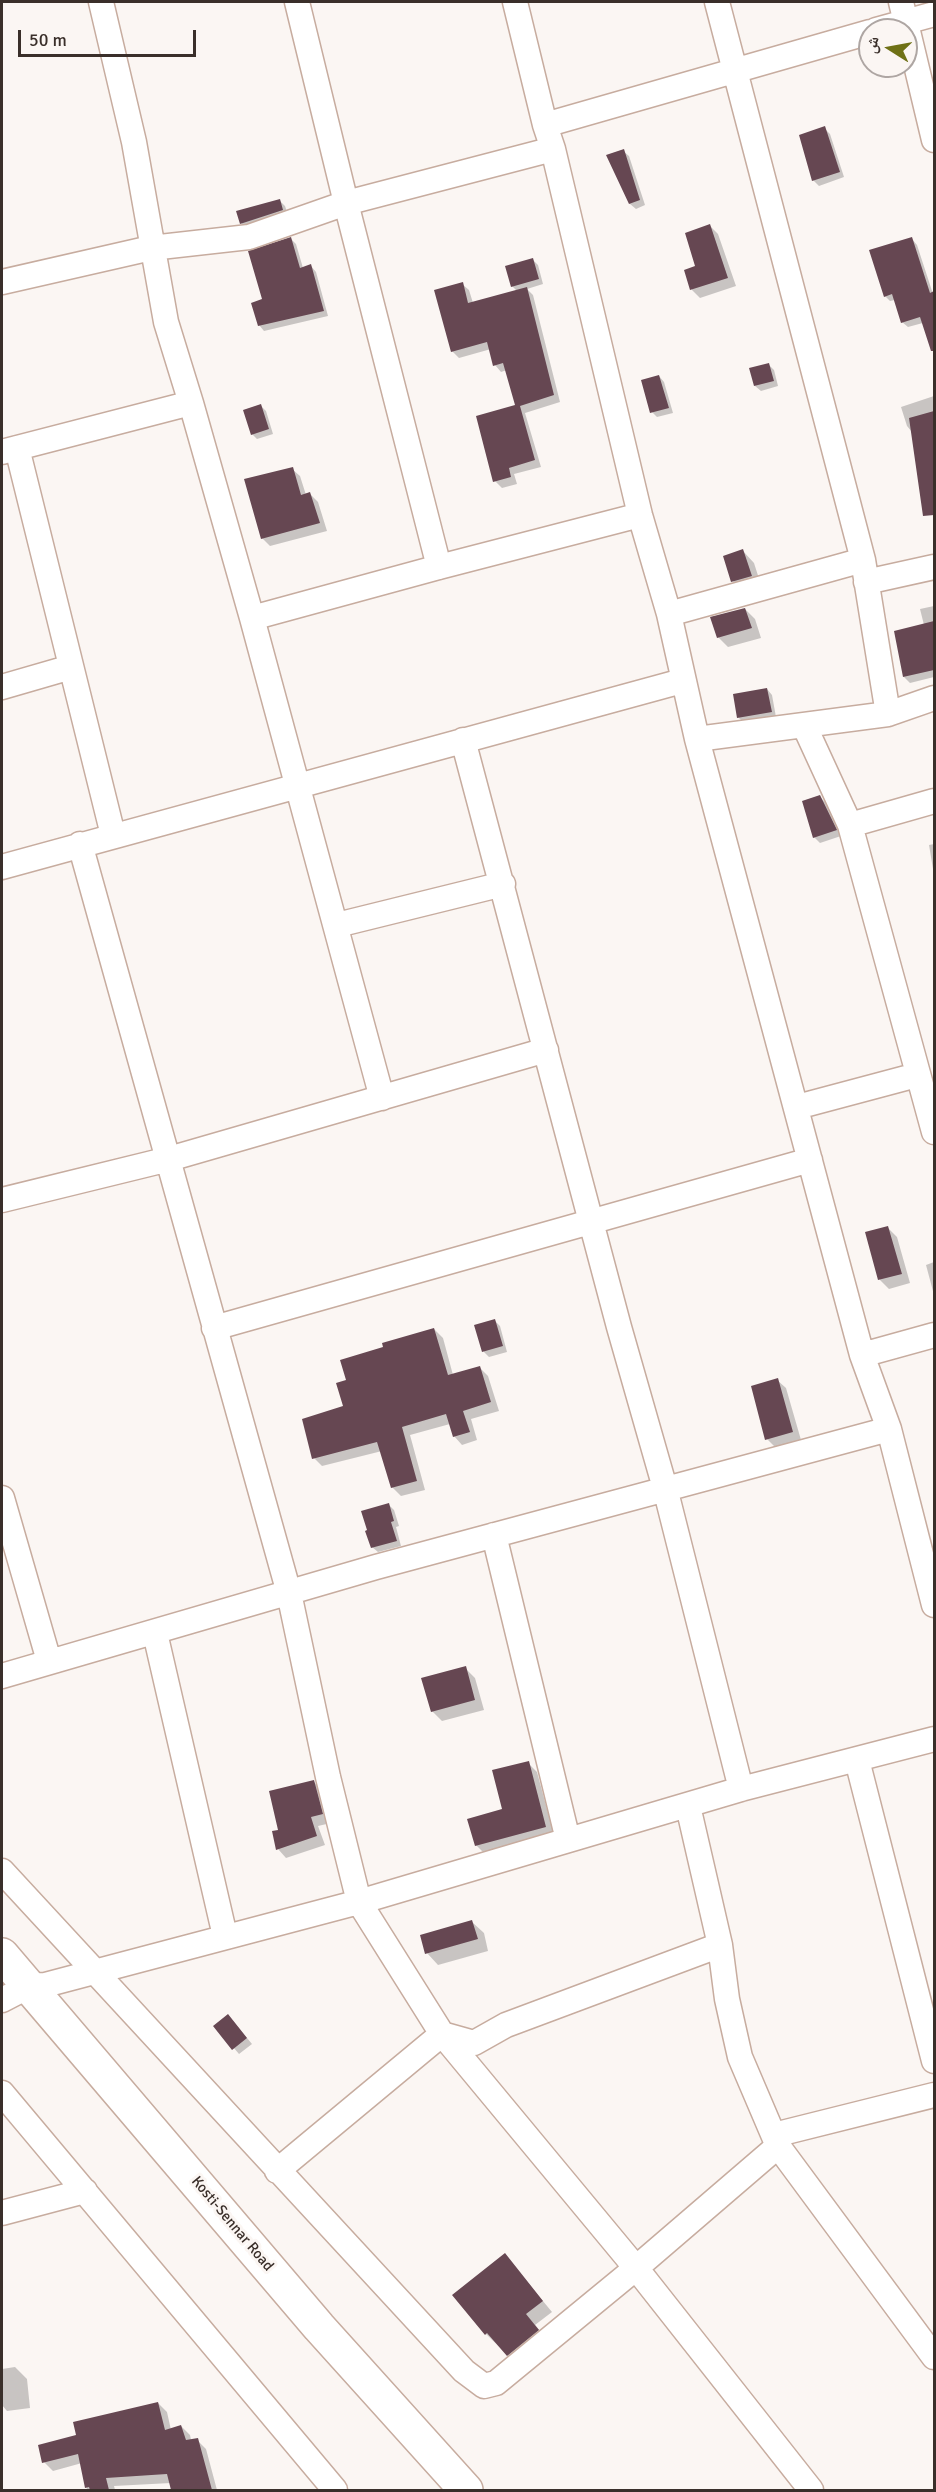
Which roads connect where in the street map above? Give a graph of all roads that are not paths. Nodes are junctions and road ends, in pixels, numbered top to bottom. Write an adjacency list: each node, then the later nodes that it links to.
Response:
1 (101, 2): 13 (street)
2 (297, 2): 12 (street)
3 (515, 2): 9 (street)
4 (717, 2): 8 (street)
5 (903, 11): 6 (street); 10 (street)
6 (934, 14)
7 (858, 35): 8 (street)
8 (736, 71): 9 (street); 20 (street)
9 (545, 125): 11 (street)
10 (934, 140)
11 (553, 149): 12 (street); 17 (street)
12 (346, 202): 13 (street); 18 (street)
13 (151, 248): 14 (street); 15 (street)
14 (2, 282)
15 (191, 403): 16 (street); 22 (street)
16 (9, 450): 23 (street)
17 (640, 515): 18 (street); 21 (street)
18 (439, 567): 22 (street)
19 (934, 567): 20 (street)
20 (865, 571): 21 (street); 27 (street)
21 (669, 614): 24 (street)
22 (252, 618): 31 (street)
23 (71, 667): 25 (street); 34 (street)
24 (682, 681): 29 (street); 30 (street)
25 (2, 687)
26 (934, 698): 27 (street)
27 (888, 714): 28 (street)
28 (804, 725): 29 (street); 33 (street)
29 (697, 739): 42 (street)
30 (463, 740): 31 (street); 37 (street)
31 (297, 786): 34 (street); 38 (street)
32 (934, 801): 33 (street)
33 (850, 825): 40 (street)
34 (113, 835): 35 (street)
35 (80, 844): 36 (street); 44 (street)
36 (2, 867)
37 (503, 884): 38 (street); 39 (street)
38 (337, 925): 41 (street)
39 (546, 1050): 41 (street); 47 (street)
40 (918, 1075): 42 (street); 43 (street)
41 (382, 1098): 44 (street)
42 (797, 1107): 45 (street)
43 (934, 1132)
44 (169, 1159): 46 (street); 48 (street)
45 (810, 1160): 47 (street); 50 (street)
46 (2, 1200)
47 (590, 1220): 48 (street); 52 (street)
48 (214, 1328): 55 (street)
49 (934, 1335): 50 (street)
50 (862, 1355): 51 (street)
51 (889, 1429): 52 (street); 56 (street)
52 (665, 1488): 54 (street); 62 (street)
53 (2, 1498): 58 (street)
54 (494, 1535): 55 (street); 64 (street)
55 (289, 1593): 57 (street); 66 (street)
56 (934, 1605)
57 (155, 1633): 58 (street); 67 (street)
58 (49, 1661): 59 (street)
59 (2, 1676)
60 (934, 1739): 61 (street)
61 (856, 1761): 62 (street); 73 (street)
62 (741, 1789): 63 (street)
63 (688, 1806): 64 (street); 68 (street)
64 (568, 1840): 66 (street)
65 (2, 1871): 70 (street)
66 (358, 1902): 67 (street); 72 (street)
67 (225, 1936): 70 (street)
68 (720, 1945): 72 (street); 76 (street)
69 (2, 1955): 71 (highway, Kosti-Sennar Road)
70 (95, 1971): 71 (street); 77 (street)
71 (15, 1993): 83 (highway, Kosti-Sennar Road)
72 (442, 2034): 77 (street); 80 (street)
73 (934, 2061)
74 (2, 2092): 78 (street)
75 (934, 2095): 76 (street)
76 (778, 2146): 80 (street); 81 (street)
77 (277, 2171): 80 (street)
78 (85, 2191): 79 (street); 82 (street)
79 (2, 2213)
80 (636, 2268): 84 (street)
81 (934, 2357)
82 (335, 2490)
83 (466, 2490)
84 (811, 2490)

